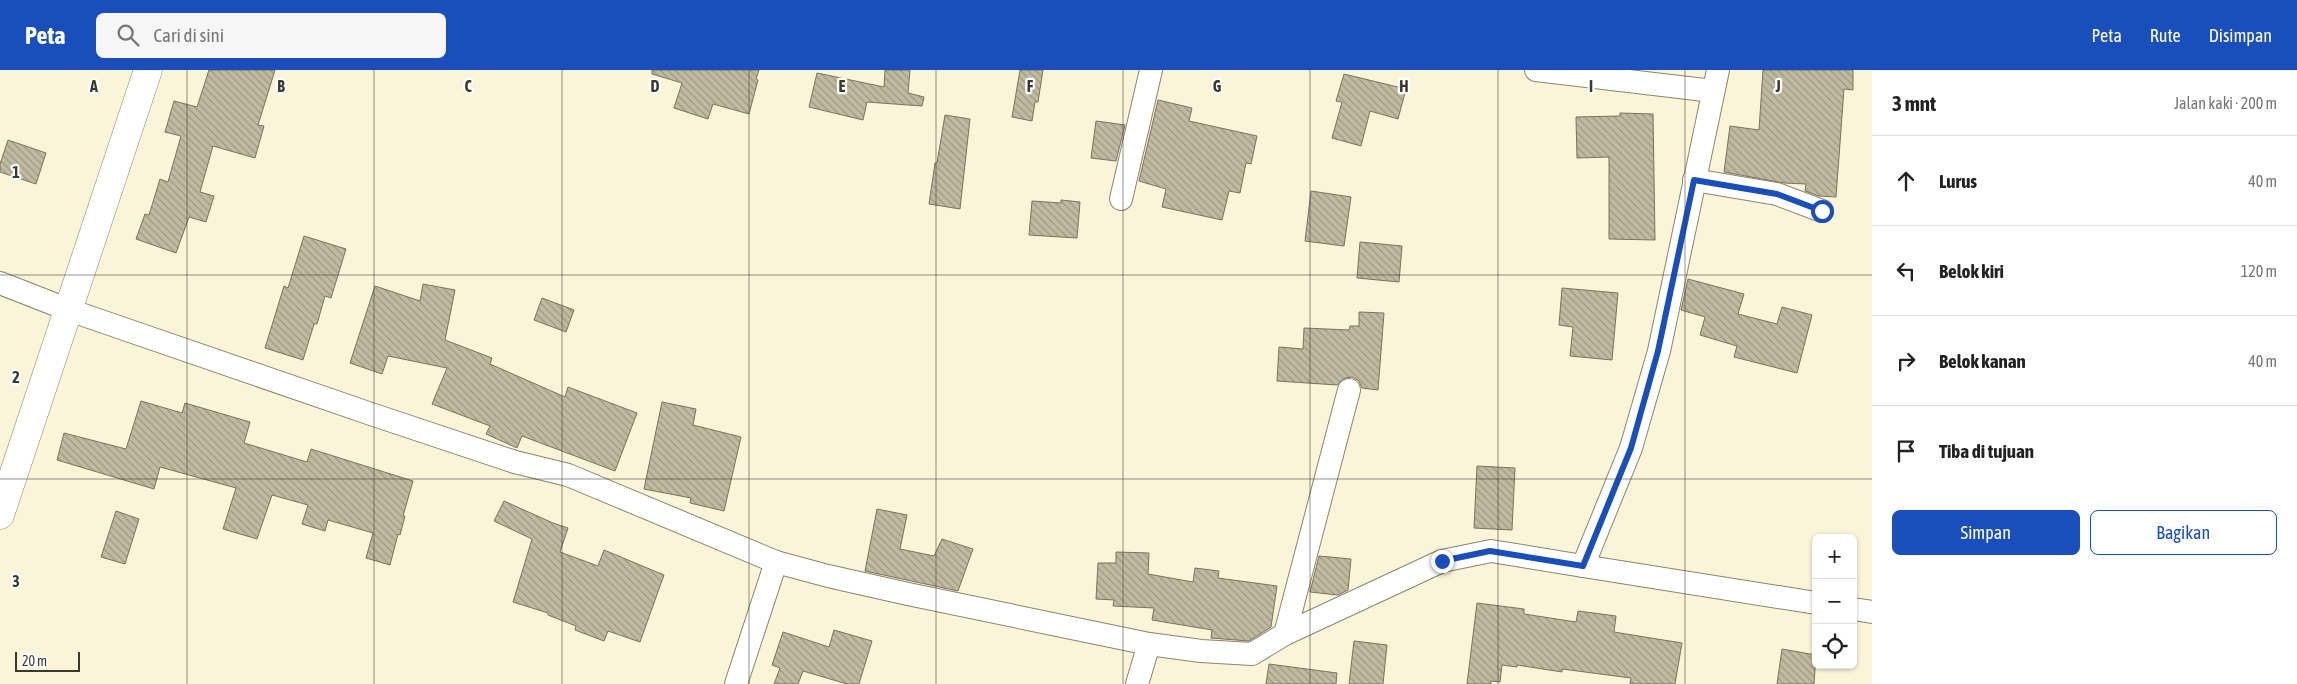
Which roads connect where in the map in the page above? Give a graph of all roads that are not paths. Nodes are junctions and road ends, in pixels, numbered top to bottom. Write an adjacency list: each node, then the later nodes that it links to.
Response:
1 (148, 70): 9 (street)
2 (1151, 70): 6 (street)
3 (1536, 70): 4 (street)
4 (1716, 80): 5 (street)
5 (1694, 180): 7 (street); 13 (street)
6 (1121, 199)
7 (1822, 211)
8 (0, 283): 9 (street)
9 (69, 310): 11 (street); 12 (street)
10 (1349, 390): 17 (street)
11 (0, 515)
12 (776, 562): 18 (street); 19 (street)
13 (1583, 566): 14 (street); 17 (street)
14 (1812, 602)
15 (1857, 610): 16 (street)
16 (1872, 612)
17 (1285, 634): 18 (street)
18 (1150, 644): 20 (street)
19 (736, 684)
20 (1137, 684)

